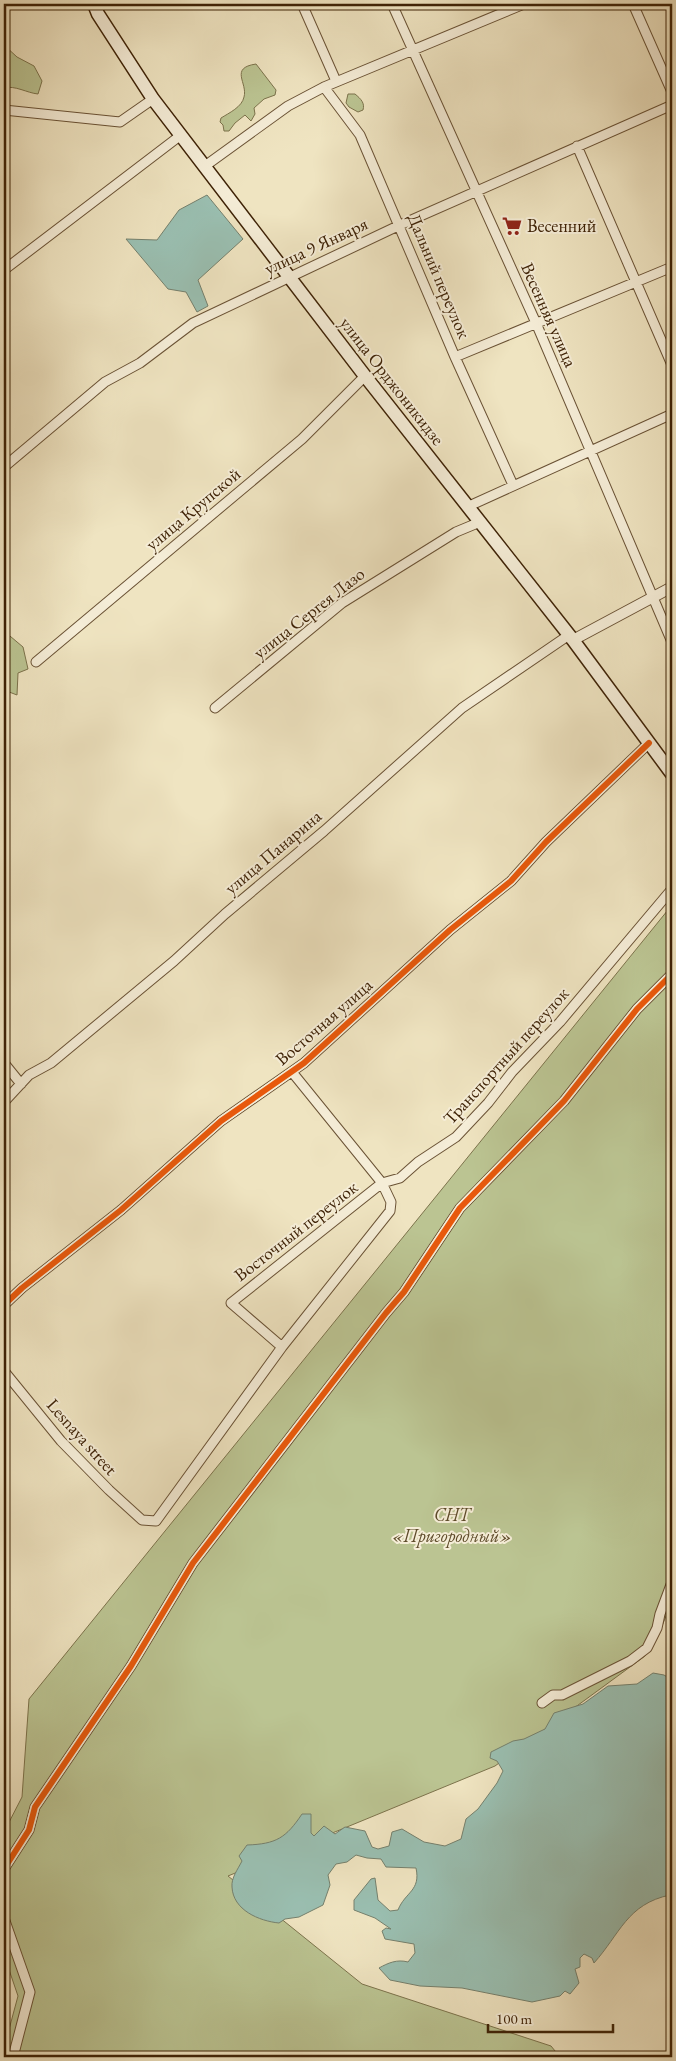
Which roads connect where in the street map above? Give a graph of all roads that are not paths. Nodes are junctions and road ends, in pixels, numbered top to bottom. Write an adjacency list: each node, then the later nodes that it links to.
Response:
1 (94, 4): 11 (main road, улица Орджоникидзе)
2 (302, 4): 8 (street)
3 (392, 4): 7 (street, Весенняя улица)
4 (524, 4): 6 (street)
5 (633, 4): 10 (street)
6 (513, 6): 7 (street)
7 (412, 50): 8 (street); 17 (street, Весенняя улица)
8 (336, 81): 9 (street)
9 (324, 87): 16 (street); 18 (street, Дальний переулок)
10 (672, 92)
11 (153, 98): 13 (street); 14 (main road, улица Орджоникидзе)
12 (672, 105): 15 (street, улица 9 Января)
13 (4, 110)
14 (181, 136): 16 (main road, улица Орджоникидзе); 20 (street)
15 (577, 146): 17 (street, улица 9 Января); 22 (street)
16 (204, 166): 21 (main road, улица Орджоникидзе)
17 (476, 191): 18 (street, улица 9 Января); 23 (street, Весенняя улица)
18 (400, 225): 21 (street, улица 9 Января); 24 (street, Дальний переулок)
19 (672, 266): 22 (street)
20 (4, 270)
21 (289, 278): 26 (main road, улица Орджоникидзе); 29 (street, улица 9 Января)
22 (635, 282): 23 (street); 25 (street)
23 (536, 323): 24 (street); 28 (street, Весенняя улица)
24 (456, 357): 30 (street, Дальний переулок)
25 (672, 366)
26 (365, 376): 31 (main road, улица Орджоникидзе); 37 (street, улица Крупской)
27 (672, 414): 28 (street)
28 (590, 450): 30 (street); 34 (street, Весенняя улица)
29 (4, 467)
30 (513, 486): 31 (street)
31 (468, 506): 32 (main road, улица Орджоникидзе)
32 (480, 522): 35 (main road, улица Орджоникидзе); 38 (street, улица Сергея Лазо)
33 (672, 587): 34 (street, улица Панарина)
34 (653, 596): 35 (street, улица Панарина); 36 (street, Весенняя улица)
35 (571, 638): 39 (main road, улица Орджоникидзе); 45 (street, улица Панарина)
36 (672, 642)
37 (36, 662)
38 (216, 708)
39 (649, 743): 40 (main road, улица Орджоникидзе); 44 (street, Восточная улица)
40 (672, 774)
41 (672, 889): 47 (street, Транспортный переулок)
42 (672, 974): 53 (street)
43 (4, 1063): 45 (street)
44 (292, 1072): 47 (street, Восточный переулок); 48 (street, Восточная улица)
45 (21, 1084): 46 (street, улица Панарина)
46 (4, 1102)
47 (382, 1183): 49 (street); 49 (street, Восточный переулок)
48 (4, 1305)
49 (282, 1347): 50 (street, Lesnaya street)
50 (4, 1371)
51 (672, 1582): 52 (street)
52 (542, 1704)
53 (4, 1869)
54 (4, 1918): 55 (street)
55 (13, 2057)

